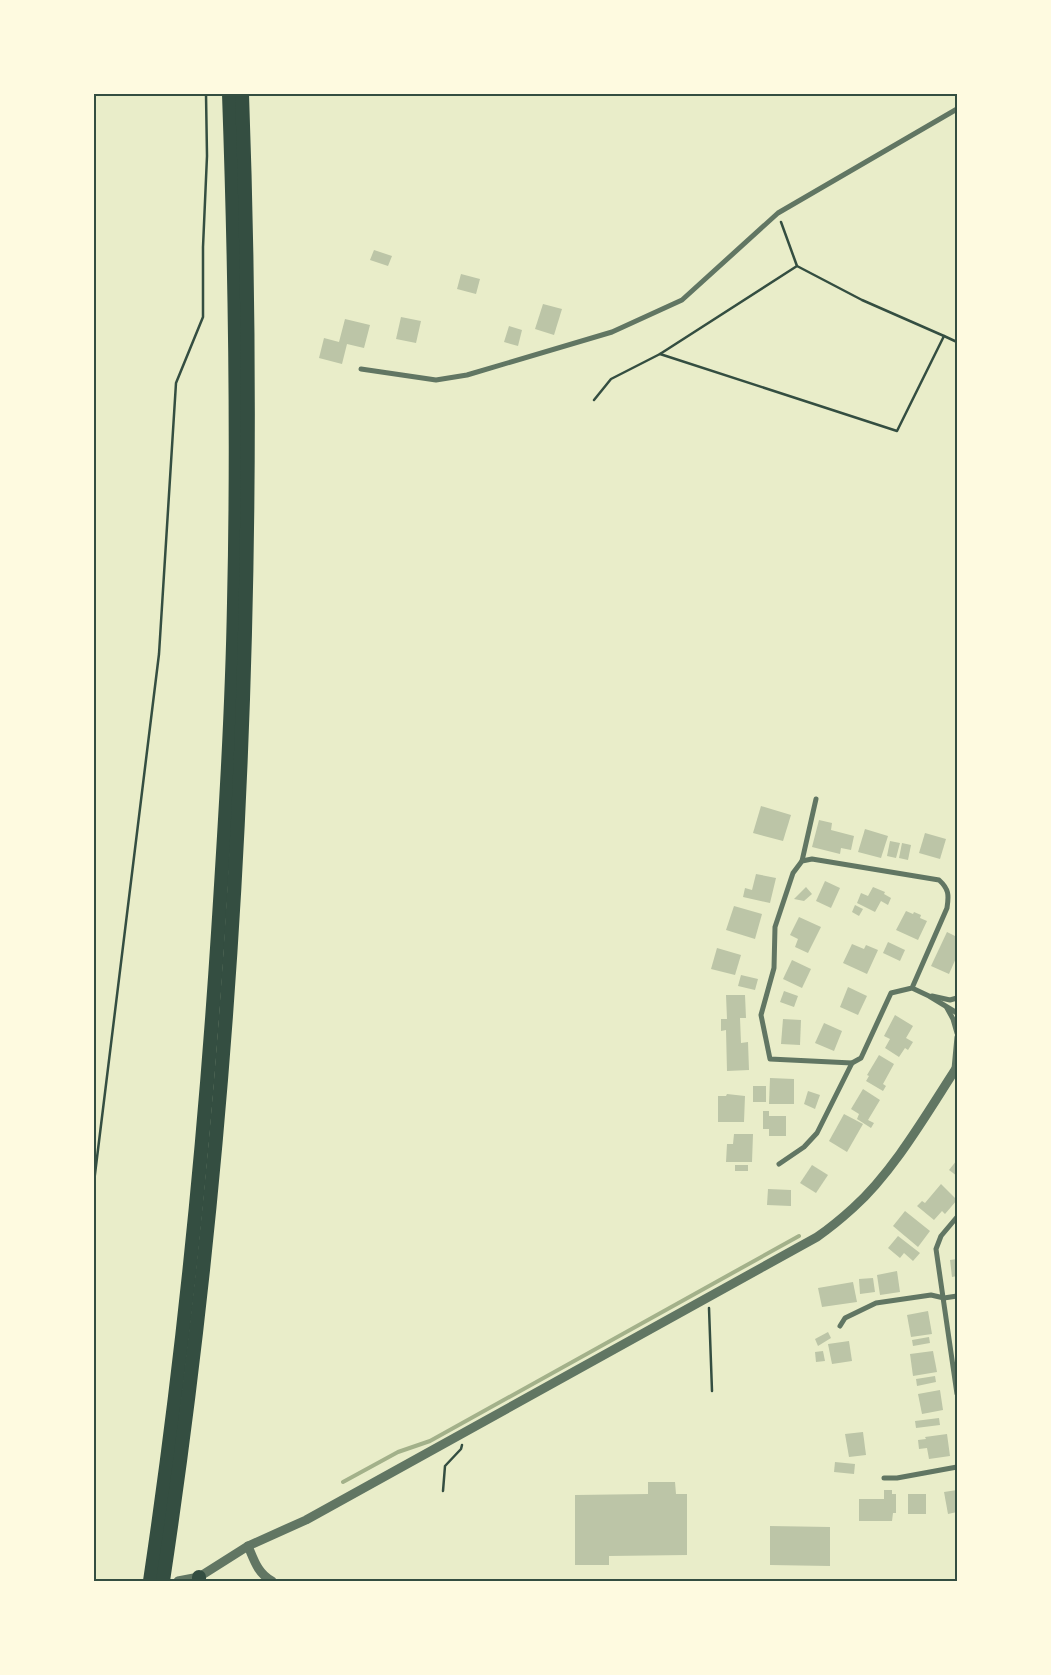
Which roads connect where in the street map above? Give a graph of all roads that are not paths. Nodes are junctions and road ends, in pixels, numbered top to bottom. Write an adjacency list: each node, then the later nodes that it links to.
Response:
1 (229, 94): 4 (highway)
2 (242, 94): 4 (highway)
3 (957, 110): 5 (street)
4 (242, 322): 26 (highway)
5 (362, 369)
6 (816, 799): 7 (street)
7 (802, 861): 8 (street); 16 (street)
8 (912, 988): 9 (street); 16 (street)
9 (929, 996): 11 (street); 13 (street)
10 (957, 998): 11 (street)
11 (950, 1000): 12 (street)
12 (957, 1002)
13 (947, 1008): 14 (street); 15 (street)
14 (957, 1013)
15 (957, 1035): 17 (street)
16 (852, 1063): 18 (street)
17 (956, 1069): 27 (street)
18 (779, 1164)
19 (957, 1217): 21 (street)
20 (957, 1296): 21 (street)
21 (944, 1298): 22 (street); 23 (street)
22 (840, 1326)
23 (957, 1394)
24 (957, 1468): 25 (street)
25 (884, 1478)
26 (162, 1544): 29 (highway); 30 (highway)
27 (248, 1546): 28 (street); 32 (street)
28 (199, 1579): 31 (street)
29 (150, 1581)
30 (163, 1581)
31 (178, 1581)
32 (272, 1581)

